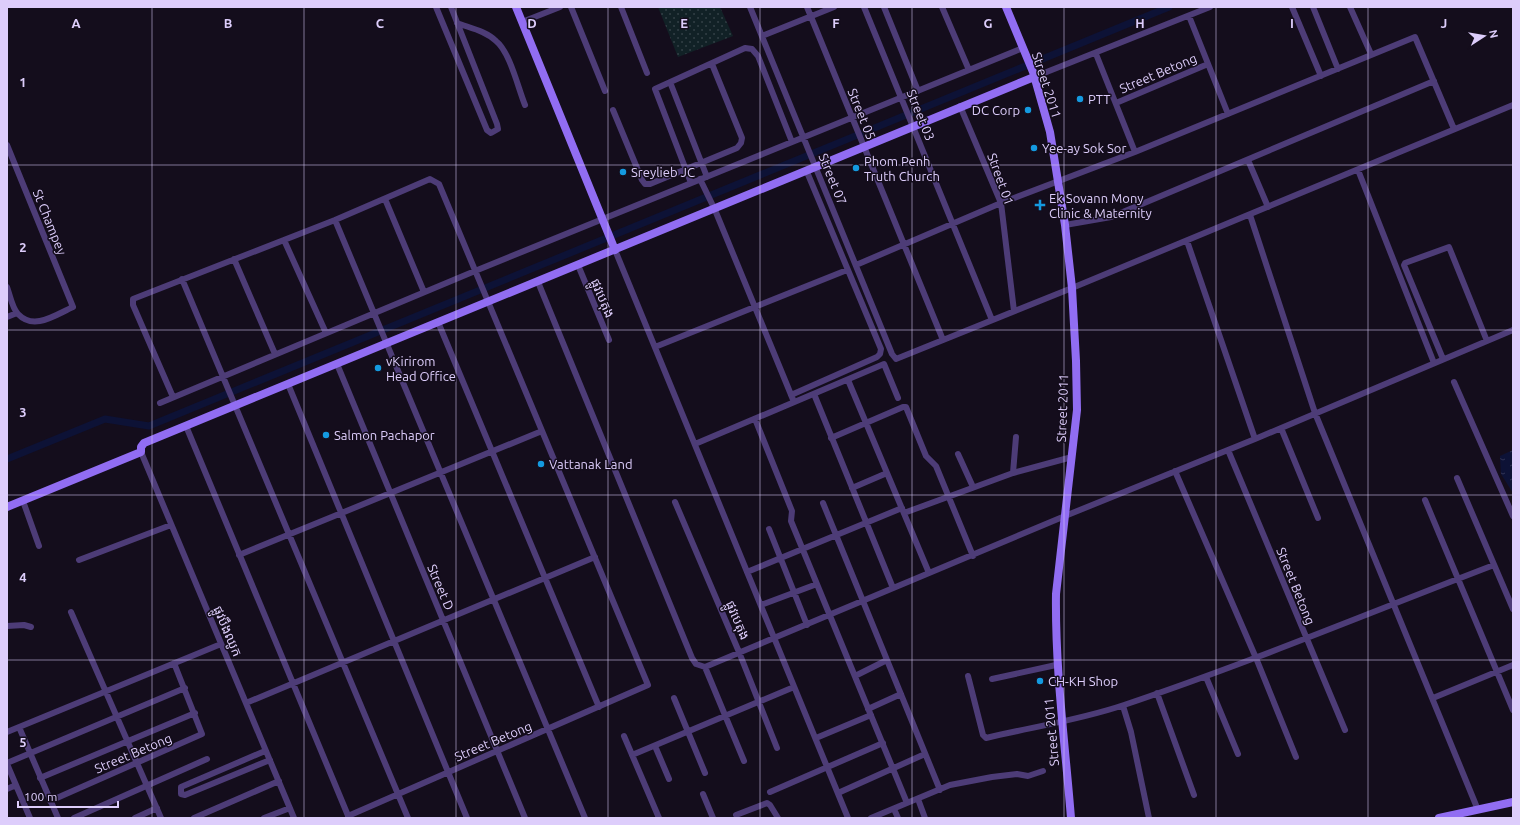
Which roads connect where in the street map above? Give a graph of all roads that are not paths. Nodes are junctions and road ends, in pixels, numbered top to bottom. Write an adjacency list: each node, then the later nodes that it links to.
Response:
1 (436, 7): 21 (street)
2 (450, 7): 21 (street)
3 (516, 7): 20 (street)
4 (560, 7): 20 (street)
5 (571, 7): 35 (street)
6 (621, 7): 30 (street)
7 (750, 7): 22 (street, Street 07)
8 (806, 7): 19 (street, Street 05)
9 (834, 7): 19 (street)
10 (864, 7): 37 (street, Street 03)
11 (884, 7): 36 (street, Street 03)
12 (942, 7): 29 (street)
13 (1006, 7): 23 (street, Street 2011)
14 (1210, 7): 18 (street)
15 (1292, 7): 32 (street)
16 (1313, 7): 28 (street)
17 (1350, 7): 25 (street)
18 (1189, 16): 24 (street); 27 (street)
19 (810, 17): 22 (street); 44 (street, Street 05)
20 (522, 22): 68 (street)
21 (457, 23): 39 (street)
22 (762, 36): 47 (street, Street 07)
23 (1024, 50): 29 (street); 31 (street, Street 2011)
24 (1096, 54): 31 (street); 38 (street)
25 (1370, 54): 28 (street); 33 (street)
26 (712, 64): 34 (street); 48 (street); 53 (street)
27 (1208, 64): 38 (street, Street Betong); 43 (street)
28 (1338, 69): 32 (street)
29 (969, 70): 36 (street)
30 (648, 73)
31 (1034, 75): 41 (street); 60 (street, Street 2011)
32 (1321, 76): 43 (street)
33 (1434, 81): 46 (street); 52 (street)
34 (670, 82): 53 (street); 55 (street)
35 (605, 91)
36 (918, 91): 37 (street)
37 (902, 99): 44 (street); 45 (street, Street 03)
38 (1116, 103): 51 (street)
39 (525, 105)
40 (1513, 105): 46 (street)
41 (960, 106): 45 (street); 63 (street, Street 01)
42 (613, 110): 55 (street)
43 (1228, 114): 51 (street)
44 (853, 119): 47 (street); 50 (street, Street 05)
45 (913, 125): 50 (street); 69 (street, Street 03)
46 (1454, 129): 56 (street)
47 (805, 140): 48 (street); 54 (street, Street 07)
48 (792, 142): 58 (street)
49 (7, 145): 88 (street)
50 (864, 146): 54 (street); 73 (street, Street 05)
51 (1135, 152): 60 (street)
52 (1248, 160): 65 (street); 70 (street)
53 (702, 163): 55 (street); 58 (street)
54 (815, 166): 57 (street); 77 (street, Street 07)
55 (686, 169): 61 (street)
56 (1358, 170): 65 (street); 102 (street)
57 (806, 172): 64 (street); 78 (street)
58 (707, 177): 59 (street)
59 (702, 182): 61 (street); 64 (street)
60 (1059, 182): 63 (street); 70 (street, Street 2011)
61 (692, 183): 68 (street)
62 (385, 199): 67 (street); 79 (street); 84 (street)
63 (1001, 203): 69 (street); 87 (street, Street 01)
64 (713, 206): 74 (street); 86 (street)
65 (1268, 207): 66 (street)
66 (1250, 215): 72 (street); 115 (street)
67 (335, 220): 71 (street); 89 (street)
68 (603, 221): 74 (street); 79 (street)
69 (953, 224): 73 (street); 91 (street, Street 03)
70 (1065, 225): 83 (street, Street 2011)
71 (284, 240): 75 (street); 94 (street)
72 (1187, 241): 83 (street); 123 (street)
73 (904, 244): 77 (street); 96 (street, Street 05)
74 (614, 247): 76 (street); 99 (street)
75 (234, 260): 80 (street); 100 (street)
76 (578, 265): 81 (street); 95 (street, ផ្លូវបេតុង)
77 (856, 265): 96 (street, Street 07)
78 (847, 270): 86 (street); 109 (street)
79 (476, 273): 84 (street); 85 (street)
80 (182, 279): 104 (street); 110 (street)
81 (538, 282): 85 (street); 191 (street)
82 (7, 287): 88 (street)
83 (1072, 288): 87 (street); 129 (street, Street 2011)
84 (424, 292): 89 (street)
85 (488, 300): 92 (street); 120 (street)
86 (755, 308): 99 (street); 109 (street)
87 (1014, 311): 91 (street)
88 (17, 313): 90 (street)
89 (375, 315): 94 (street); 98 (street)
90 (7, 317)
91 (992, 320): 96 (street)
92 (438, 322): 98 (street); 127 (street)
93 (1513, 330): 97 (street)
94 (326, 333): 100 (street)
95 (609, 340)
96 (943, 340)
97 (1487, 341): 101 (street); 101 (street)
98 (386, 342): 103 (street); 131 (street)
99 (655, 347): 124 (street)
100 (275, 354): 104 (street)
101 (1443, 359): 102 (street)
102 (1434, 363): 115 (street)
103 (337, 364): 107 (street); 137 (street, Street D)
104 (224, 377): 110 (street); 114 (street)
105 (848, 380): 108 (street); 111 (street); 117 (street)
106 (1454, 382): 147 (street)
107 (288, 384): 114 (street); 145 (street)
108 (814, 394): 112 (street); 122 (street)
109 (791, 395): 112 (street)
110 (173, 397): 113 (street)
111 (898, 398)
112 (794, 402): 116 (street)
113 (160, 403)
114 (235, 404): 118 (street); 152 (street)
115 (1316, 413): 119 (street); 171 (street)
116 (755, 419): 124 (street); 155 (street)
117 (866, 422): 122 (street); 132 (street); 138 (street)
118 (186, 426): 126 (street); 156 (street)
119 (1281, 428): 123 (street); 148 (street)
120 (542, 431): 127 (street); 158 (street)
121 (1016, 437): 133 (street)
122 (831, 438): 136 (street)
123 (1255, 439): 125 (street)
124 (695, 444): 162 (street)
125 (1228, 450): 130 (street); 181 (street, Street Betong)
126 (141, 452): 140 (street); 150 (street, ផ្លូវបឹងឈូក)
127 (492, 452): 131 (street); 164 (street)
128 (958, 454): 135 (street)
129 (1072, 457): 133 (street); 146 (street, Street 2011)
130 (1175, 471): 146 (street); 185 (street)
131 (441, 473): 137 (street); 169 (street)
132 (887, 473): 136 (street); 144 (street)
133 (1013, 473): 135 (street)
134 (1458, 478): 161 (street)
135 (973, 487): 138 (street)
136 (852, 488): 149 (street)
137 (391, 493): 145 (street); 176 (street, Street D)
138 (949, 496): 144 (street); 157 (street)
139 (1425, 500): 165 (street)
140 (23, 501): 143 (street); 154 (street)
141 (675, 502): 184 (street, ផ្លូវបេតុង)
142 (823, 503): 153 (street)
143 (7, 507)
144 (903, 510): 149 (street); 163 (street)
145 (341, 514): 152 (street); 182 (street)
146 (1065, 516): 157 (street); 189 (street, Street 2011)
147 (1513, 516)
148 (1318, 518)
149 (866, 522): 153 (street); 167 (street)
150 (171, 525): 160 (street); 183 (street, ផ្លូវបឹងឈូក)
151 (769, 528): 159 (street)
152 (290, 535): 156 (street); 187 (street)
153 (836, 535): 155 (street); 170 (street)
154 (39, 546)
155 (802, 548): 159 (street); 166 (street)
156 (239, 555): 197 (street)
157 (973, 556): 163 (street)
158 (595, 557): 164 (street); 208 (street, Street Betong)
159 (781, 558): 162 (street); 168 (street)
160 (79, 560)
161 (1494, 565): 165 (street); 173 (street)
162 (747, 572): 172 (street)
163 (929, 573): 167 (street)
164 (545, 578): 169 (street); 208 (street)
165 (1458, 579): 171 (street); 192 (street)
166 (817, 584): 168 (street); 175 (street)
167 (894, 588): 170 (street)
168 (794, 592): 172 (street); 177 (street)
169 (494, 599): 176 (street); 217 (street)
170 (863, 601): 175 (street); 186 (street)
171 (1395, 603): 181 (street); 204 (street)
172 (761, 605): 180 (street)
173 (1513, 609)
174 (71, 612): 200 (street)
175 (830, 615): 177 (street); 193 (street)
176 (443, 620): 182 (street); 228 (street, Street D)
177 (807, 624): 180 (street)
178 (7, 626): 179 (street)
179 (31, 627)
180 (774, 638): 184 (street); 198 (street)
181 (1306, 638): 185 (street); 218 (street, Street Betong)
182 (394, 641): 187 (street); 242 (street)
183 (221, 644): 188 (street); 206 (street, ផ្លូវបឹងឈូក)
184 (740, 652): 191 (street); 205 (street, ផ្លូវបេតុង)
185 (1256, 658): 195 (street); 233 (street)
186 (887, 660): 193 (street); 202 (street)
187 (343, 662): 197 (street); 253 (street)
188 (174, 663): 199 (street); 200 (street)
189 (1056, 665): 196 (street); 215 (street, Street 2011)
190 (1513, 665): 192 (street)
191 (705, 668): 213 (street)
192 (1497, 672): 204 (street); 210 (street)
193 (855, 676): 209 (street)
194 (968, 676): 215 (street)
195 (1206, 677): 201 (street); 231 (street)
196 (992, 679)
197 (293, 683): 206 (street); 265 (street)
198 (794, 687): 205 (street); 222 (street)
199 (185, 688): 211 (street); 214 (street)
200 (106, 692): 214 (street); 216 (street)
201 (1157, 693): 207 (street); 255 (street)
202 (901, 694): 209 (street); 230 (street)
203 (674, 698): 220 (street)
204 (1433, 698): 263 (street)
205 (758, 702): 213 (street); 226 (street, ផ្លូវបេតុង)
206 (246, 703): 227 (street, ផ្លូវបឹងឈូក)
207 (1124, 706): 215 (street); 286 (street)
208 (599, 707): 217 (street, Street Betong)
209 (868, 709): 212 (street)
210 (1513, 710)
211 (195, 713): 223 (street); 238 (street, Street Betong)
212 (871, 715): 222 (street); 224 (street)
213 (725, 716): 220 (street); 236 (street)
214 (117, 717): 223 (street); 229 (street)
215 (1063, 721): 285 (street, Street 2011)
216 (19, 727): 219 (street); 229 (street)
217 (548, 729): 228 (street, Street Betong); 277 (street)
218 (1345, 730)
219 (7, 732)
220 (688, 732): 225 (street); 243 (street)
221 (624, 736): 232 (street)
222 (816, 738): 239 (street)
223 (127, 740): 238 (street); 244 (street)
224 (883, 744): 239 (street); 240 (street)
225 (655, 746): 232 (street); 245 (street)
226 (777, 748)
227 (265, 751): 235 (street, ផ្លូវបឹងឈូក); 235 (street)
228 (497, 751): 242 (street, Street Betong); 276 (street, Street D)
229 (30, 753): 237 (street); 244 (street)
230 (925, 754): 240 (street); 250 (street)
231 (1238, 754)
232 (632, 756): 278 (street)
233 (1296, 757)
234 (208, 759): 248 (street)
235 (270, 760): 246 (street, ផ្លូវបឹងឈូក)
236 (744, 761)
237 (7, 763): 247 (street)
238 (137, 763): 248 (street); 257 (street, Street Betong)
239 (828, 768): 251 (street); 252 (street)
240 (893, 768): 252 (street); 259 (street)
241 (1043, 771): 250 (street)
242 (448, 772): 253 (street, Street Betong); 275 (street)
243 (705, 773)
244 (40, 778): 257 (street)
245 (669, 779)
246 (279, 781): 261 (street, ផ្លូវបឹងឈូក); 271 (street)
247 (16, 785): 249 (street); 266 (street)
248 (147, 787): 260 (street); 268 (street)
249 (7, 789)
250 (940, 790): 256 (street)
251 (770, 792)
252 (838, 793): 281 (street)
253 (398, 794): 265 (street, Street Betong); 274 (street)
254 (703, 794): 279 (street)
255 (1194, 795)
256 (918, 799): 259 (street); 284 (street)
257 (50, 801): 267 (street)
258 (1513, 802): 263 (street)
259 (907, 803): 262 (street)
260 (157, 808): 269 (street); 270 (street)
261 (290, 808): 272 (street); 273 (street, ផ្លូវបឹងឈូក)
262 (894, 808): 282 (street); 283 (street)
263 (1473, 813): 287 (street)
264 (736, 815): 280 (street)
265 (348, 817)
266 (30, 818)
267 (58, 818)
268 (74, 818)
269 (135, 818)
270 (161, 818)
271 (194, 818)
272 (264, 818)
273 (294, 818)
274 (408, 818)
275 (467, 818)
276 (525, 818)
277 (586, 818)
278 (659, 818)
279 (713, 818)
280 (778, 818)
281 (848, 818)
282 (871, 818)
283 (898, 818)
284 (925, 818)
285 (1071, 818)
286 (1149, 818)
287 (1439, 818)

